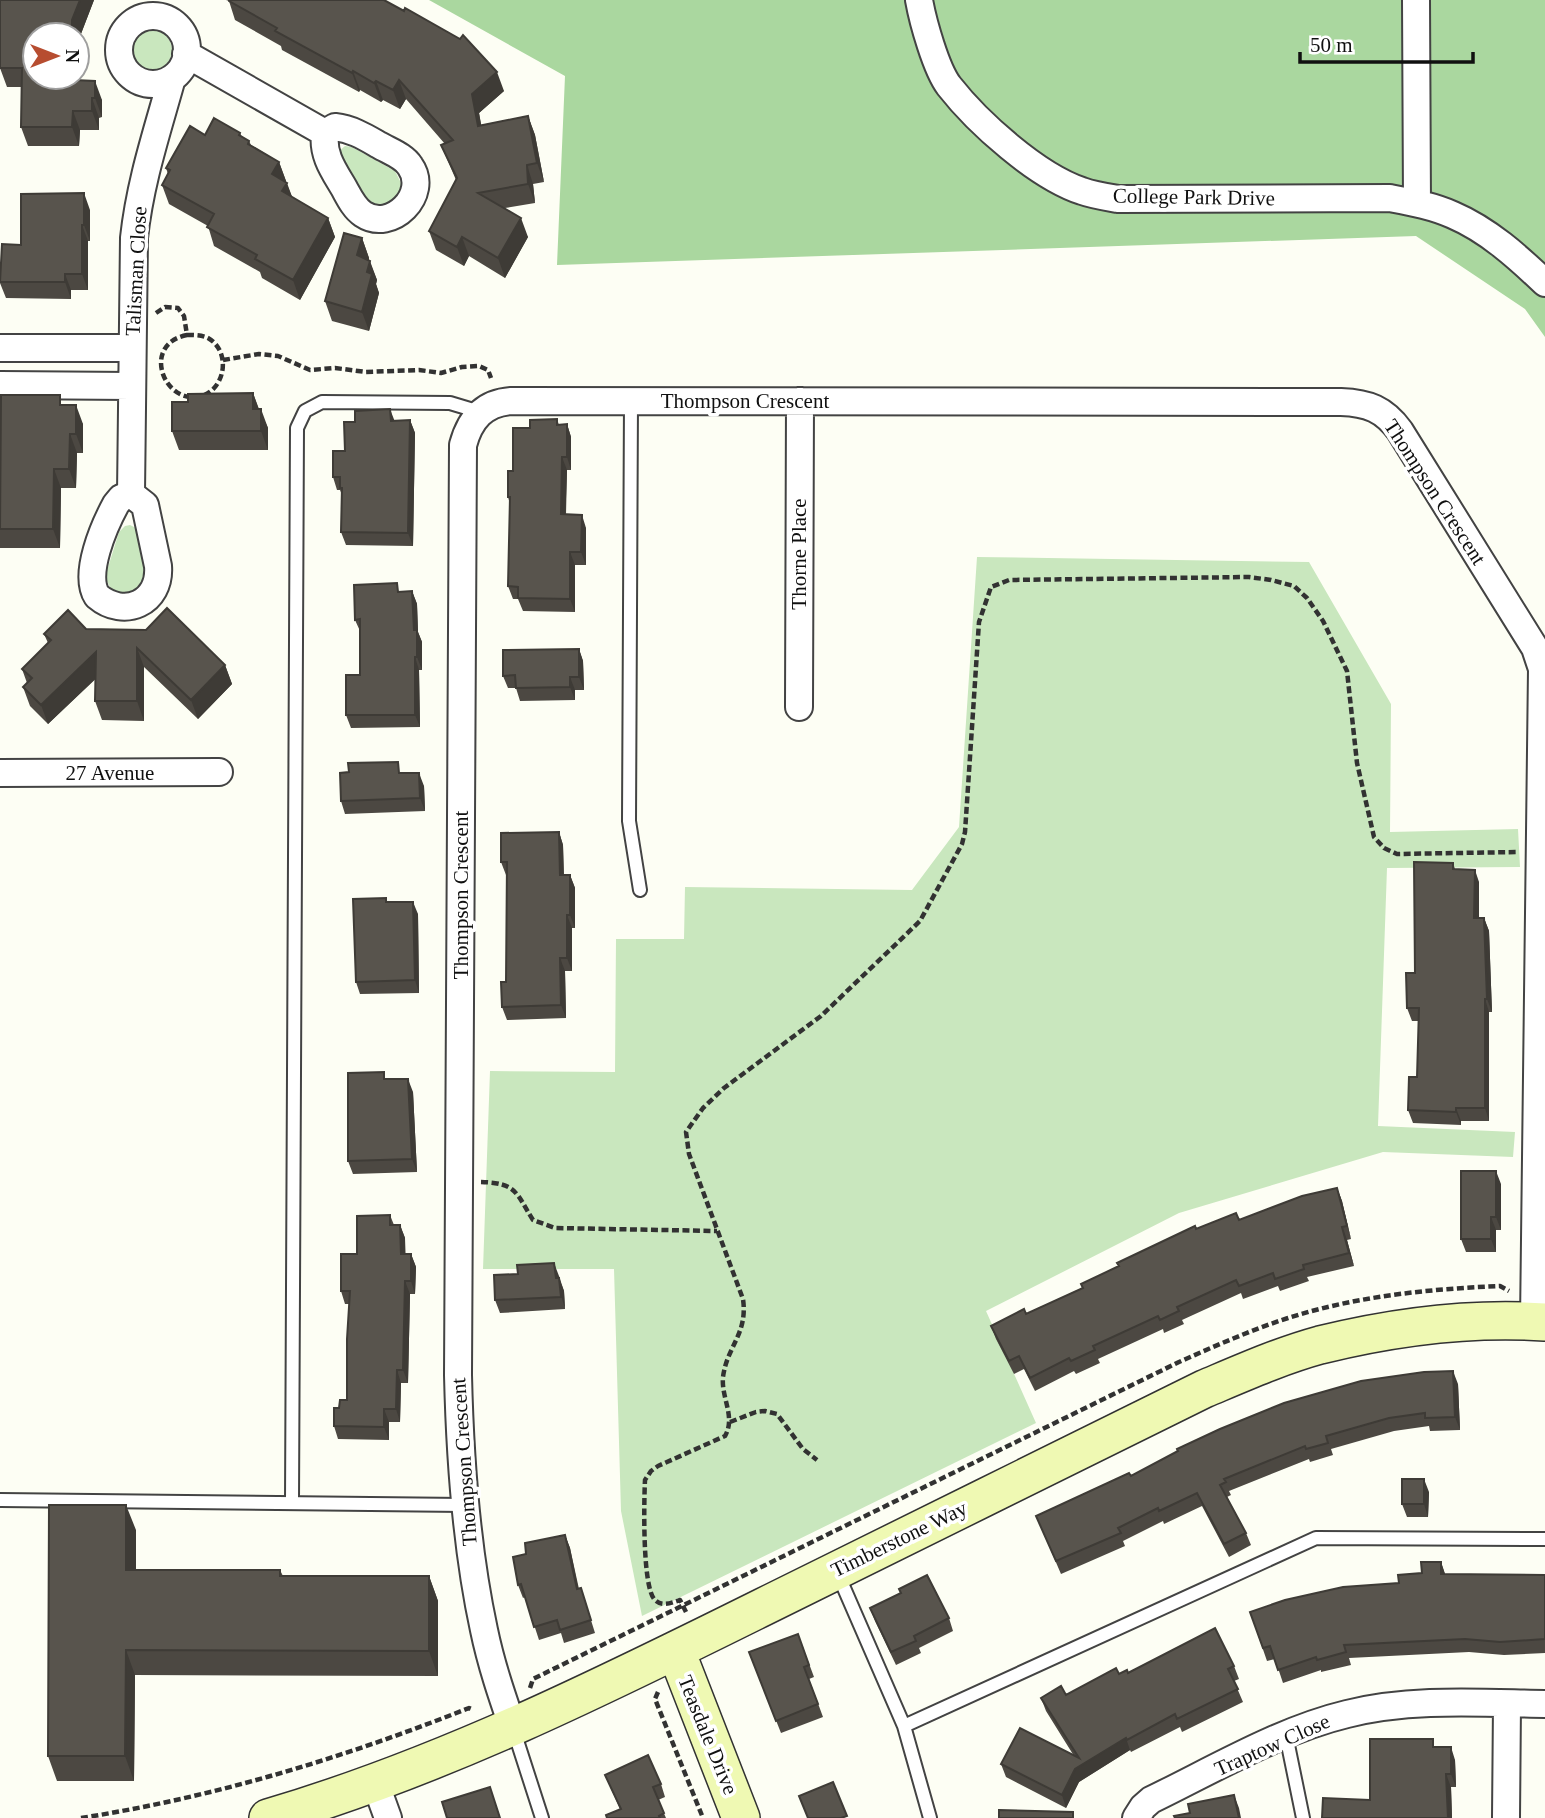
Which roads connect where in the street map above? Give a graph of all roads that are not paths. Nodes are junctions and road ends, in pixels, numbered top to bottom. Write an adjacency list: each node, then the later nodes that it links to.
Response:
1 (919, 0): 6 (street, College Park Drive)
2 (1416, 0): 6 (street)
3 (186, 54): 4 (street); 4 (street); 5 (street)
4 (172, 78): 9 (street, Talisman Close)
5 (325, 134)
6 (1417, 204): 7 (street, College Park Drive)
7 (1545, 283)
8 (0, 348): 9 (street)
9 (132, 348): 11 (street, Talisman Close)
10 (0, 385): 11 (street)
11 (131, 386): 15 (street, Talisman Close)
12 (631, 401): 13 (street, Thompson Crescent); 14 (street, Thompson Crescent); 20 (lane)
13 (800, 401): 16 (street, Thorne Place); 19 (street, Thompson Crescent)
14 (480, 412): 23 (lane); 24 (street, Thompson Crescent)
15 (131, 494)
16 (799, 706)
17 (219, 772): 18 (street, 27 Avenue)
18 (0, 774)
19 (1535, 853): 21 (street, Thompson Crescent)
20 (640, 890)
21 (1540, 1321): 26 (street, Timberstone Way)
22 (0, 1500): 23 (lane)
23 (292, 1503): 24 (lane)
24 (464, 1505): 31 (street, Thompson Crescent)
25 (1545, 1539): 30 (lane)
26 (836, 1571): 27 (street, Timberstone Way); 30 (lane)
27 (682, 1635): 31 (street, Timberstone Way); 37 (street, Teasdale Drive)
28 (1507, 1703): 29 (street, Traptow Close); 32 (street, Traptow Close); 41 (street)
29 (1545, 1704)
30 (904, 1726): 38 (lane)
31 (513, 1728): 33 (street, Timberstone Way); 36 (lane)
32 (1286, 1735): 39 (street, Traptow Close); 40 (lane)
33 (375, 1782): 34 (street, Timberstone Way); 35 (street)
34 (268, 1818)
35 (388, 1818)
36 (542, 1818)
37 (741, 1818)
38 (930, 1818)
39 (1136, 1818)
40 (1303, 1818)
41 (1506, 1818)

